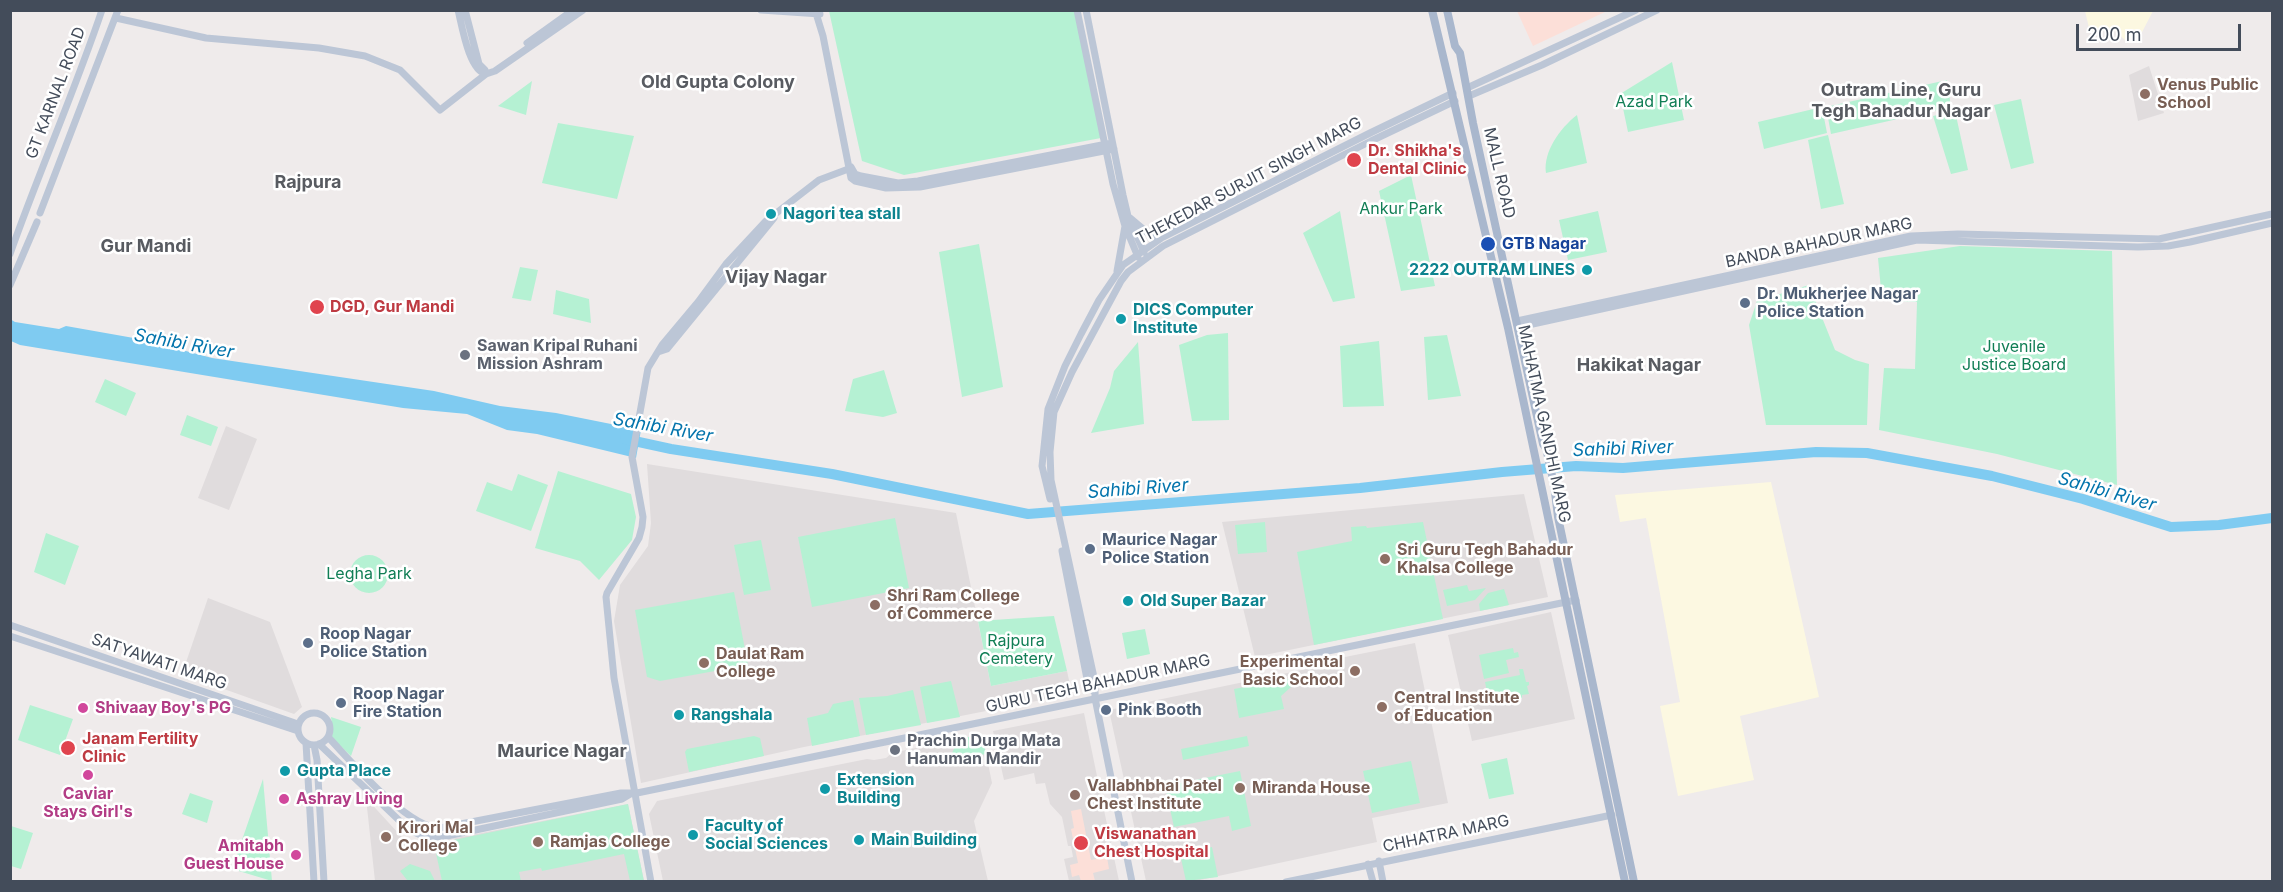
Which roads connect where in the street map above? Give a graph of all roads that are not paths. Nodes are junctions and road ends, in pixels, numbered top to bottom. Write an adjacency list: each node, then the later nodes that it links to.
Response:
1 (102, 10): 29 (street, GT KARNAL ROAD)
2 (118, 10): 15 (street, GT KARNAL ROAD)
3 (458, 10): 16 (street)
4 (465, 10): 16 (street)
5 (573, 10): 16 (street)
6 (584, 10): 16 (street)
7 (761, 10): 14 (street)
8 (1077, 10): 19 (street)
9 (1086, 10): 19 (street)
10 (1432, 10): 18 (main road, MAHATMA GANDHI MARG)
11 (1447, 10): 17 (main road, MALL ROAD)
12 (1636, 10): 17 (street)
13 (1657, 10): 17 (street)
14 (818, 14): 20 (street)
15 (116, 18): 16 (street); 21 (street, GT KARNAL ROAD)
16 (485, 72)
17 (1468, 92): 33 (main road, MALL ROAD)
18 (1454, 97): 28 (street, THEKEDAR SURJIT SINGH MARG); 30 (street, THEKEDAR SURJIT SINGH MARG); 36 (main road, MAHATMA GANDHI MARG)
19 (1110, 147): 20 (street); 23 (street); 26 (street)
20 (849, 166): 45 (street)
21 (40, 213)
22 (2272, 214): 27 (street, BANDA BAHADUR MARG)
23 (1128, 216): 28 (street); 30 (street)
24 (37, 222): 32 (street)
25 (2272, 223): 27 (street, BANDA BAHADUR MARG)
26 (1125, 226): 30 (street); 31 (street)
27 (2196, 236): 33 (street, BANDA BAHADUR MARG)
28 (1162, 237): 30 (street, THEKEDAR SURJIT SINGH MARG)
29 (10, 254)
30 (1142, 256): 31 (street, THEKEDAR SURJIT SINGH MARG); 37 (street, THEKEDAR SURJIT SINGH MARG)
31 (1118, 271): 37 (street, THEKEDAR SURJIT SINGH MARG)
32 (10, 285)
33 (1518, 324): 34 (main road, MALL ROAD)
34 (1546, 448): 35 (main road, MAHATMA GANDHI MARG)
35 (1555, 488): 36 (main road); 38 (main road, MAHATMA GANDHI MARG)
36 (1541, 491): 38 (main road, MAHATMA GANDHI MARG)
37 (1051, 495): 41 (street)
38 (1571, 601): 41 (street, GURU TEGH BAHADUR MARG); 46 (main road, MAHATMA GANDHI MARG); 57 (main road, MAHATMA GANDHI MARG)
39 (10, 626): 42 (street, SATYAWATI MARG)
40 (10, 636): 42 (street, SATYAWATI MARG)
41 (1095, 695): 45 (street, GURU TEGH BAHADUR MARG); 52 (street)
42 (298, 728): 43 (street); 44 (street)
43 (328, 737): 44 (street); 45 (street, GURU TEGH BAHADUR MARG)
44 (313, 744): 45 (street, GURU TEGH BAHADUR MARG); 49 (street); 50 (street)
45 (634, 793): 51 (street)
46 (1612, 814): 47 (street, CHHATRA MARG); 56 (main road, MAHATMA GANDHI MARG)
47 (1379, 861): 48 (street, CHHATRA MARG); 55 (street)
48 (1368, 864): 53 (street, CHHATRA MARG); 54 (street)
49 (314, 882)
50 (324, 882)
51 (651, 882)
52 (1132, 882)
53 (1287, 882)
54 (1372, 882)
55 (1383, 882)
56 (1624, 882)
57 (1634, 882)

